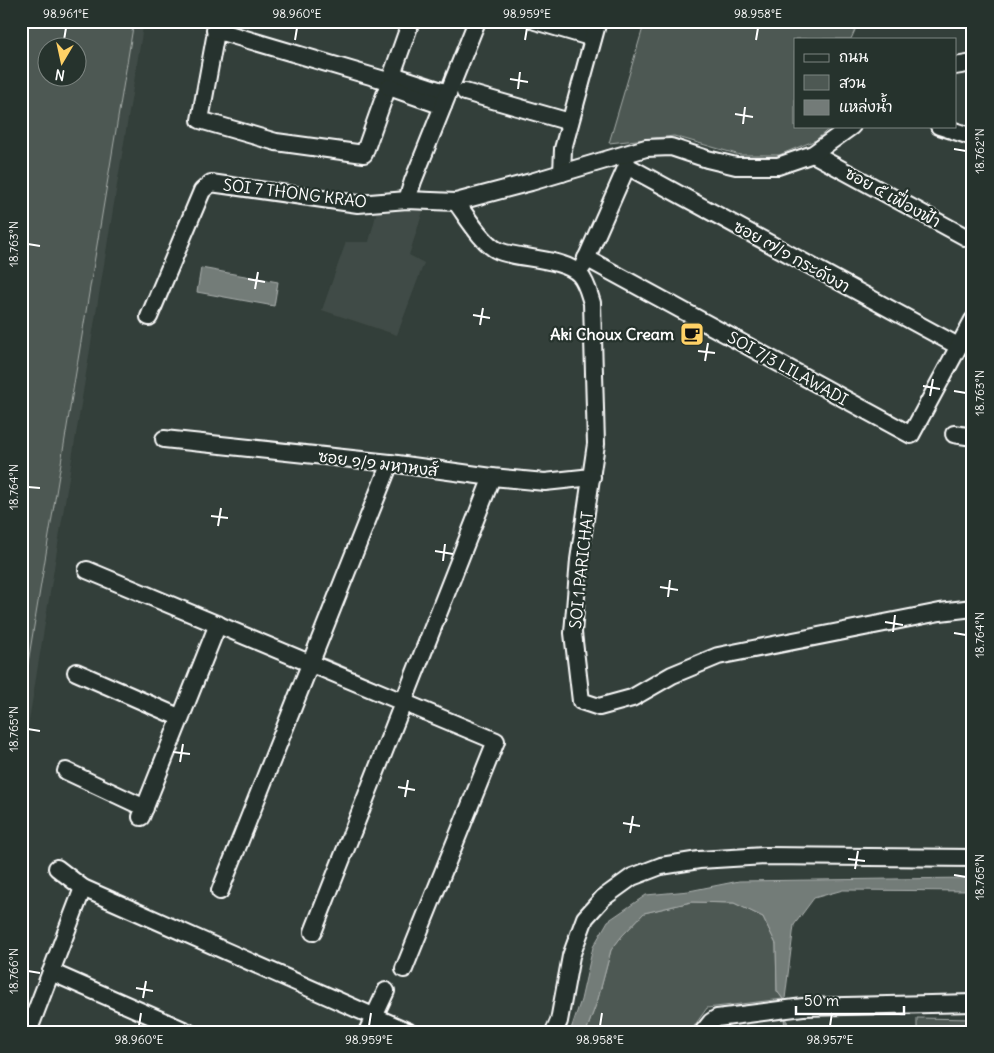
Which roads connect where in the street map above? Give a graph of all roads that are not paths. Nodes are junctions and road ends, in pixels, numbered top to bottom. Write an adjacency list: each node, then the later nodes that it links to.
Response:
1 (411, 21): 9 (street)
2 (477, 21): 10 (street)
3 (535, 21): 6 (street)
4 (598, 21): 6 (street)
5 (217, 26): 9 (street); 9 (street)
6 (593, 38): 11 (street)
7 (973, 63): 8 (street)
8 (956, 66)
9 (391, 82): 10 (street)
10 (452, 97): 11 (street); 18 (street)
11 (570, 122): 17 (street)
12 (849, 128): 15 (street, SOI 7 THONG KRAO)
13 (945, 128): 14 (street)
14 (973, 137)
15 (813, 154): 16 (street, SOI 7 THONG KRAO); 20 (street, ซอย ๕ เฟื่องฟ้า)
16 (626, 160): 17 (street, SOI 7 THONG KRAO); 21 (street); 25 (street, ซอย ๗/๑ กระดังงา)
17 (562, 173): 19 (street, SOI 7 THONG KRAO)
18 (407, 200): 19 (street, SOI 7 THONG KRAO); 23 (street, SOI 7 THONG KRAO)
19 (456, 202): 22 (street)
20 (973, 241)
21 (586, 258): 22 (street); 25 (street, SOI 7/3 LILAWADI)
22 (580, 274): 30 (street, SOI 1 PARICHAT)
23 (149, 317)
24 (973, 320): 25 (street)
25 (958, 346)
26 (954, 434): 27 (street)
27 (973, 437)
28 (164, 439): 29 (street, ซอย ๑/๑ มหาหงส์)
29 (390, 463): 31 (street, ซอย ๑/๑ มหาหงส์); 35 (street)
30 (592, 477): 31 (street, ซอย ๑/๑ มหาหงส์); 33 (street, SOI 1 PARICHAT)
31 (492, 478): 37 (street)
32 (87, 570): 34 (street)
33 (973, 608)
34 (218, 624): 35 (street); 38 (street)
35 (311, 663): 37 (street); 43 (street)
36 (76, 672): 38 (street)
37 (404, 702): 44 (street); 45 (street)
38 (181, 718): 39 (street)
39 (66, 772)
40 (973, 858): 54 (street)
41 (57, 868): 42 (street)
42 (83, 888): 46 (street); 49 (street)
43 (220, 891)
44 (313, 932)
45 (404, 969)
46 (51, 972): 50 (street); 51 (street)
47 (386, 991): 49 (street)
48 (973, 1003): 55 (street)
49 (374, 1016): 52 (street); 53 (street)
50 (28, 1032)
51 (188, 1032)
52 (367, 1032)
53 (409, 1032)
54 (554, 1032)
55 (703, 1032)

